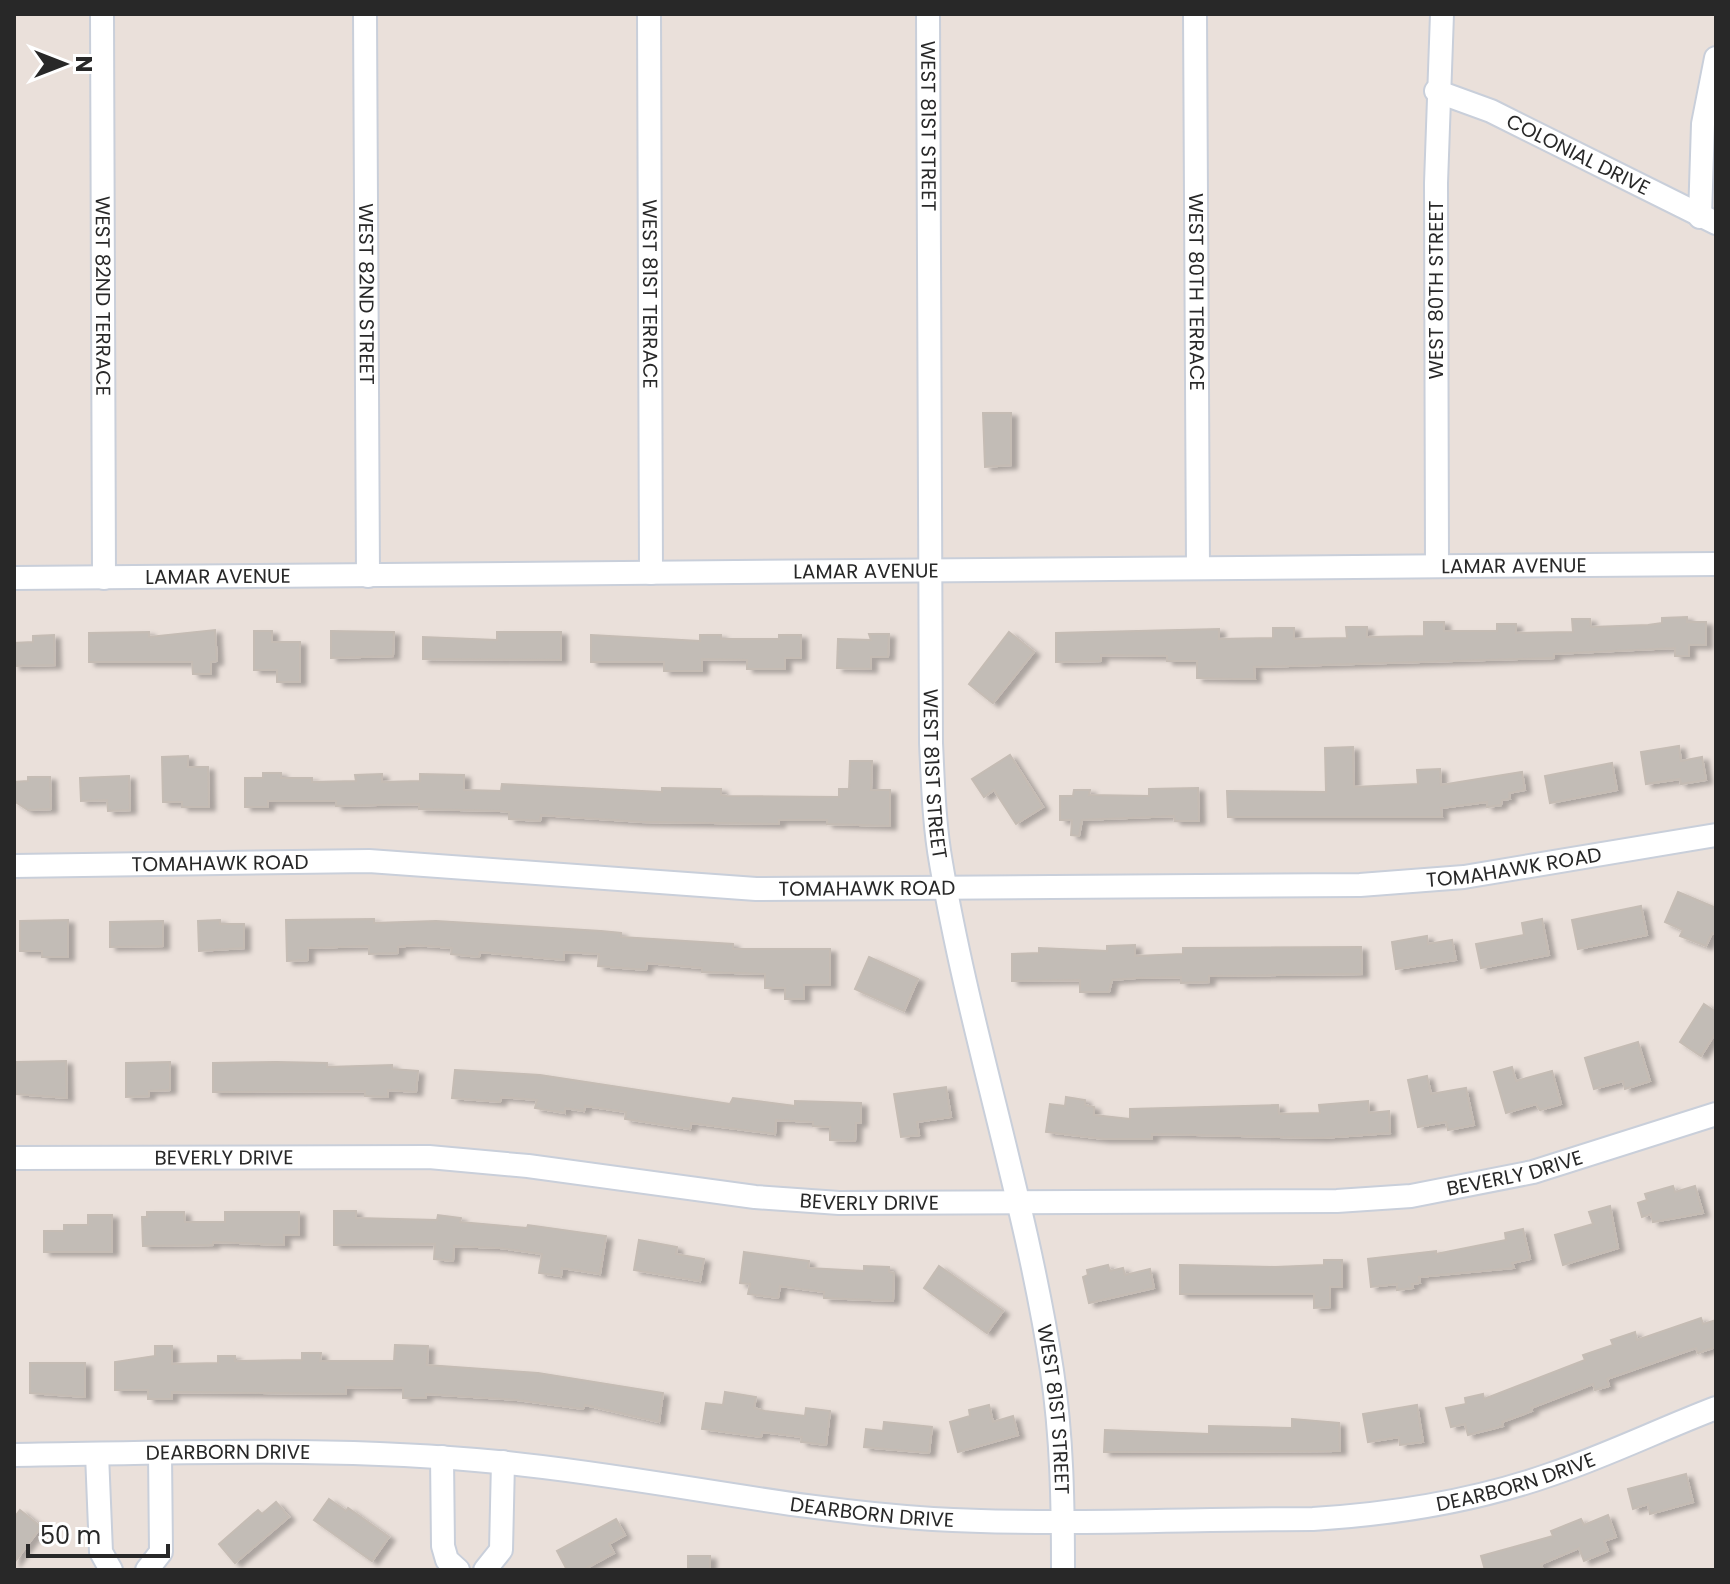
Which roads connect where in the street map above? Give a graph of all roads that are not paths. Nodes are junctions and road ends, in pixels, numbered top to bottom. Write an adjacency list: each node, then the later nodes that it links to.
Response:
1 (102, 14): 17 (street, WEST 82ND TERRACE)
2 (365, 14): 15 (street, WEST 82ND STREET)
3 (649, 14): 14 (street, WEST 81ST TERRACE)
4 (928, 14): 13 (street, WEST 81ST STREET)
5 (1195, 14): 12 (street, WEST 80TH TERRACE)
6 (1442, 14): 8 (street, WEST 80TH STREET)
7 (1716, 58): 9 (street)
8 (1436, 91): 9 (street, COLONIAL DRIVE); 11 (street, WEST 80TH STREET)
9 (1708, 220)
10 (1716, 564): 11 (street, LAMAR AVENUE)
11 (1437, 566): 12 (street, LAMAR AVENUE)
12 (1198, 568): 13 (street, LAMAR AVENUE)
13 (931, 571): 14 (street, LAMAR AVENUE); 20 (street, WEST 81ST STREET)
14 (651, 573): 15 (street, LAMAR AVENUE)
15 (368, 576): 17 (street, LAMAR AVENUE)
16 (14, 578): 17 (street, LAMAR AVENUE)
17 (104, 578)
18 (1716, 835): 20 (street, TOMAHAWK ROAD)
19 (14, 866): 20 (street, TOMAHAWK ROAD)
20 (946, 888): 23 (street, WEST 81ST STREET)
21 (1716, 1114): 23 (street, BEVERLY DRIVE)
22 (14, 1158): 23 (street, BEVERLY DRIVE)
23 (1018, 1205): 30 (street, WEST 81ST STREET)
24 (1714, 1416): 30 (street, DEARBORN DRIVE)
25 (160, 1453): 26 (street, DEARBORN DRIVE); 28 (street, DEARBORN DRIVE); 32 (street)
26 (97, 1454): 27 (street, DEARBORN DRIVE); 31 (street)
27 (14, 1455)
28 (442, 1457): 29 (street, DEARBORN DRIVE); 33 (street)
29 (503, 1462): 30 (street, DEARBORN DRIVE); 34 (street)
30 (1063, 1520): 35 (street, WEST 81ST STREET)
31 (111, 1570)
32 (147, 1570)
33 (458, 1570)
34 (485, 1570)
35 (1063, 1570)

